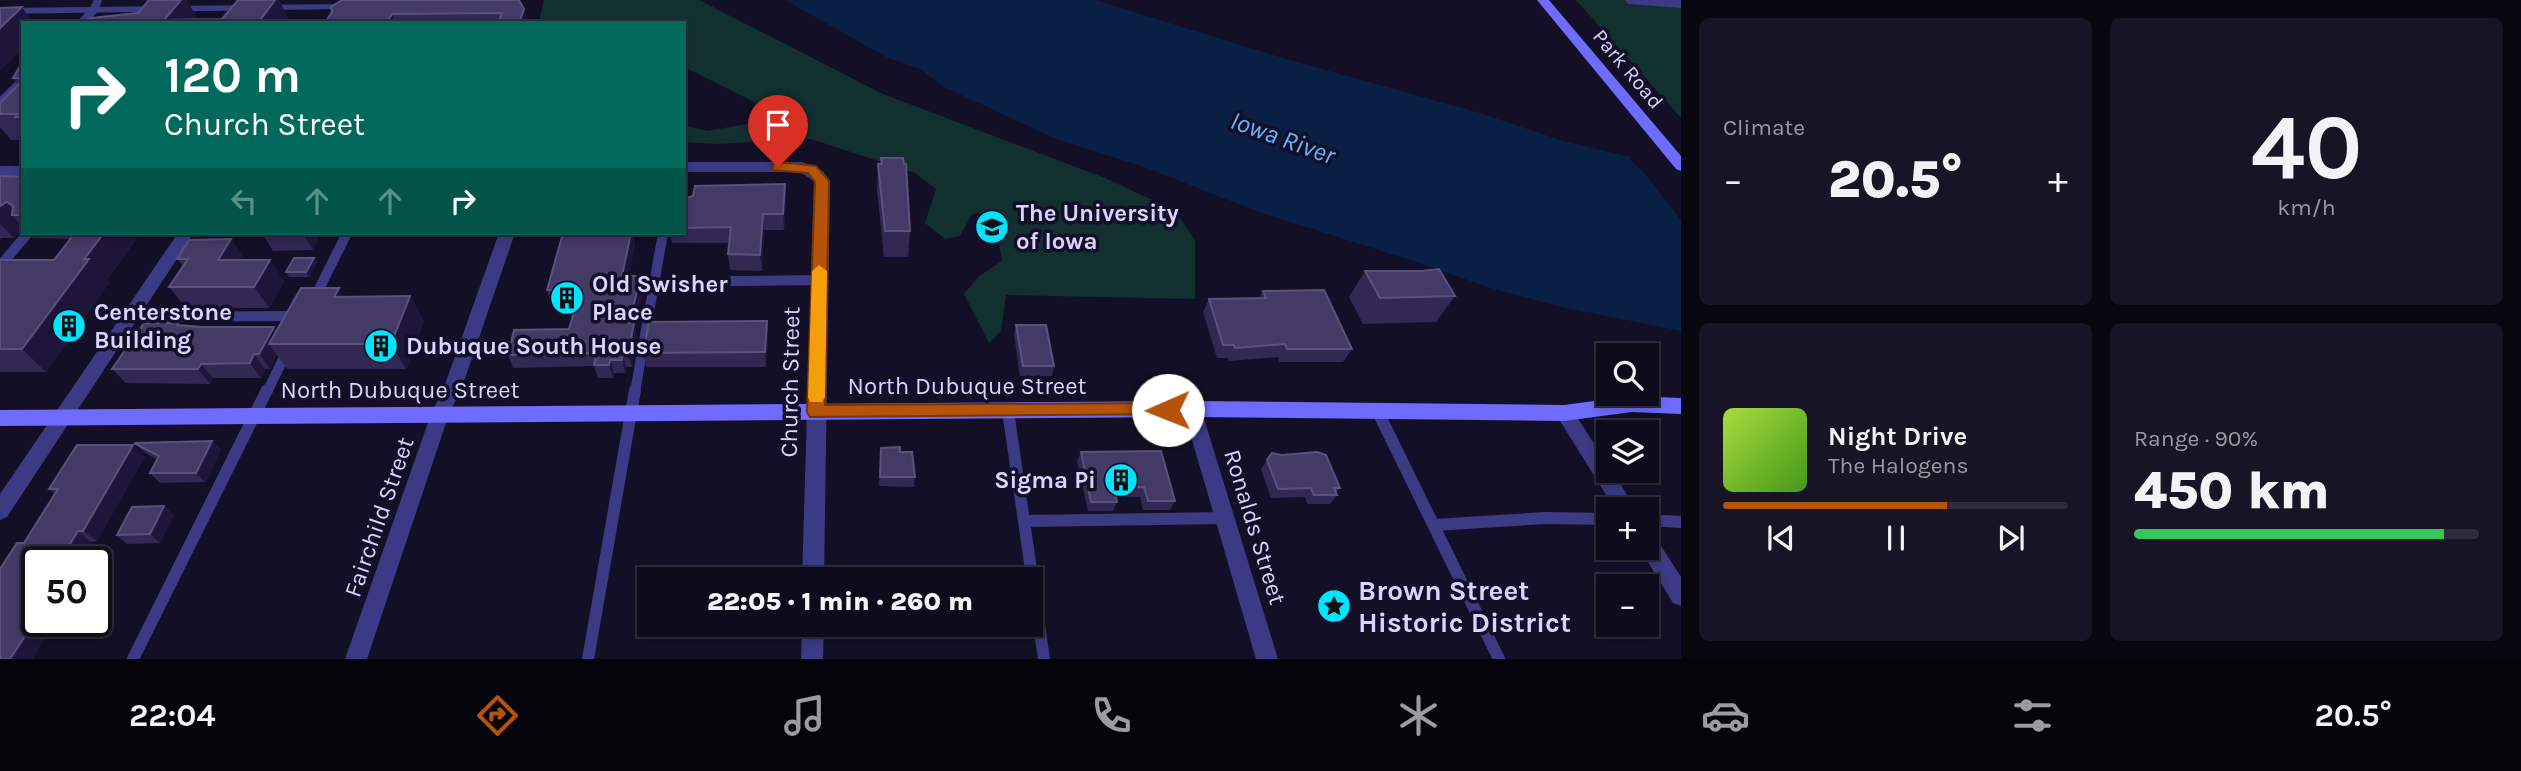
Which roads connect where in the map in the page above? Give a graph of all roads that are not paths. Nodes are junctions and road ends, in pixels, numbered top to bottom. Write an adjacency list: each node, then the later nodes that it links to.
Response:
1 (1544, 0): 10 (main road, Park Road)
2 (1630, 0): 3 (lane)
3 (1681, 4)
4 (96, 5): 5 (street); 6 (street); 7 (lane)
5 (0, 10)
6 (337, 10)
7 (83, 21)
8 (21, 82): 9 (lane)
9 (0, 102)
10 (1681, 166)
11 (686, 167): 20 (street, Church Street)
12 (0, 171): 13 (street)
13 (21, 171)
14 (26, 235): 19 (lane)
15 (185, 235): 22 (street)
16 (346, 235): 23 (lane)
17 (506, 235): 31 (street, Fairchild Street)
18 (663, 235): 29 (lane)
19 (0, 266)
20 (819, 280): 21 (lane); 28 (street, Church Street)
21 (732, 281)
22 (130, 317): 23 (lane); 34 (street)
23 (299, 327): 32 (lane)
24 (1681, 406): 30 (main road, North Dubuque Street)
25 (1192, 409): 26 (main road, North Dubuque Street); 27 (main road, North Dubuque Street); 37 (street, Ronalds Street)
26 (1008, 411): 28 (main road, North Dubuque Street); 39 (lane)
27 (1378, 411): 30 (main road, North Dubuque Street); 42 (lane)
28 (816, 412): 29 (main road, North Dubuque Street); 44 (street, Church Street)
29 (631, 413): 31 (main road, North Dubuque Street); 49 (lane)
30 (1564, 413): 35 (street)
31 (440, 414): 32 (main road, North Dubuque Street); 48 (street, Fairchild Street)
32 (255, 416): 34 (main road, North Dubuque Street); 47 (lane)
33 (0, 418): 34 (main road, North Dubuque Street)
34 (63, 418): 36 (street)
35 (1618, 497)
36 (0, 511)
37 (1225, 518): 39 (lane); 52 (street, Ronalds Street)
38 (1596, 519): 42 (lane)
39 (1024, 521): 51 (lane)
40 (1659, 521): 41 (lane)
41 (1681, 522)
42 (1434, 525): 53 (lane)
43 (1658, 560): 45 (street)
44 (813, 567)
45 (1681, 596)
46 (813, 637): 50 (street)
47 (133, 659)
48 (356, 659)
49 (588, 659)
50 (812, 659)
51 (1044, 659)
52 (1267, 659)
53 (1499, 659)

